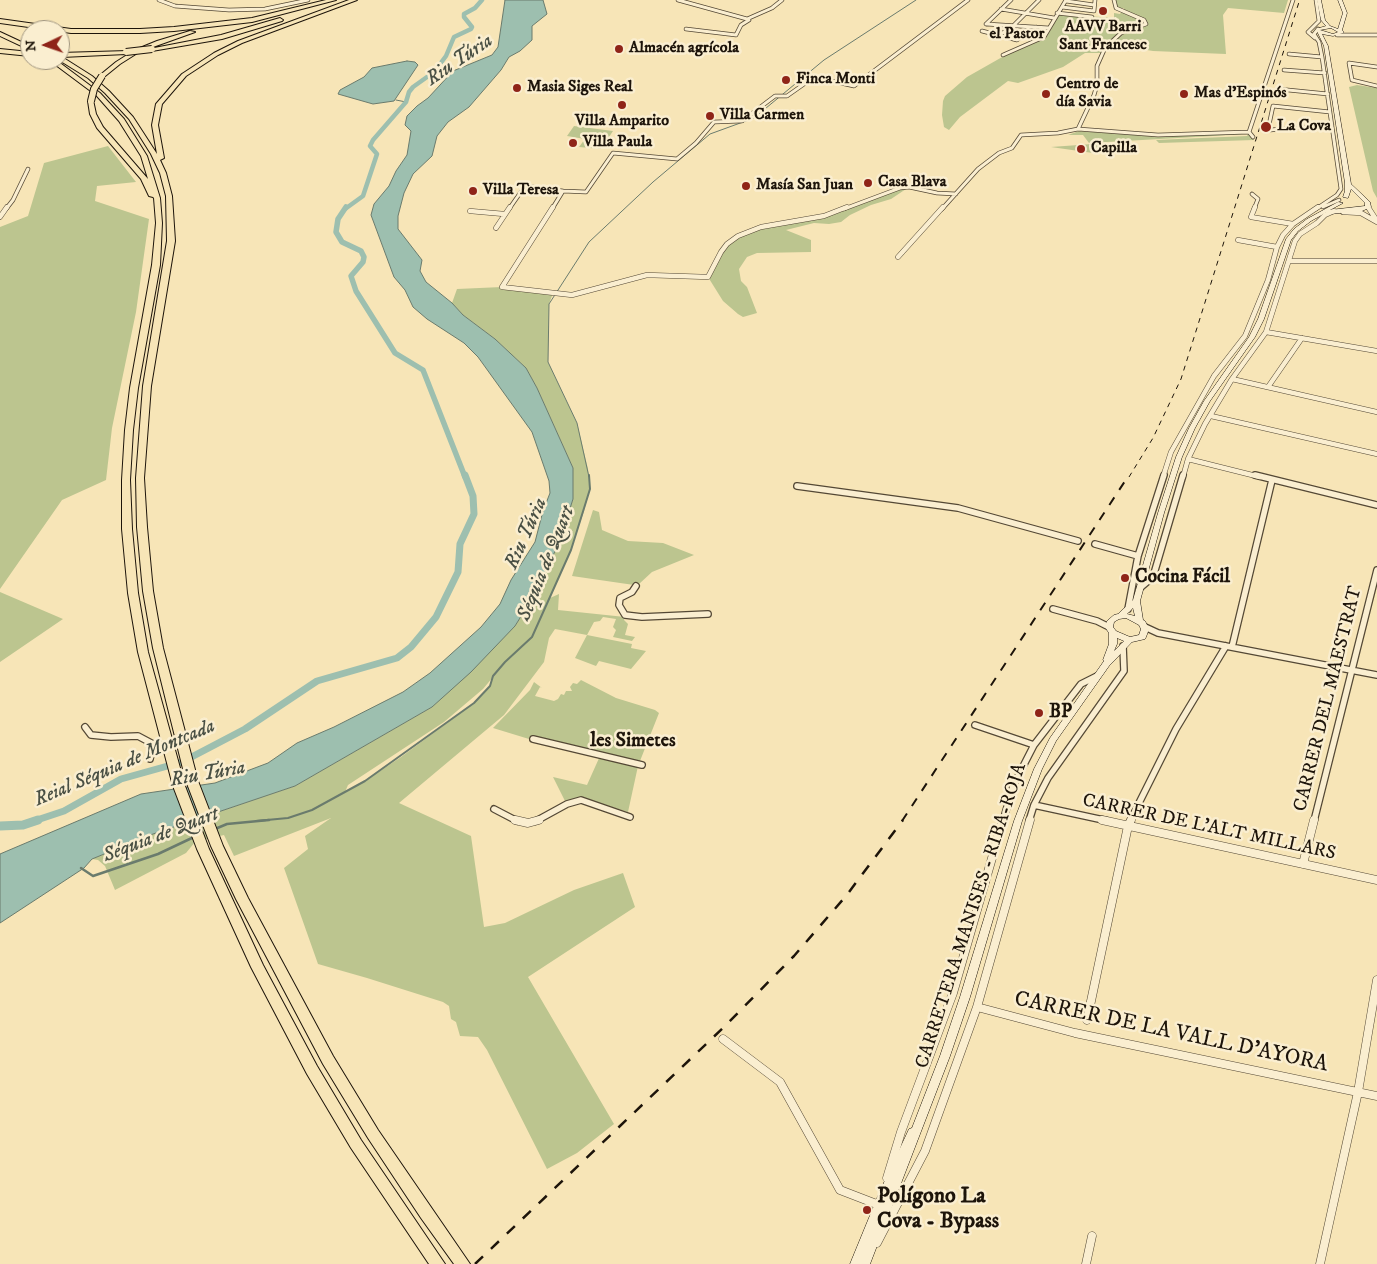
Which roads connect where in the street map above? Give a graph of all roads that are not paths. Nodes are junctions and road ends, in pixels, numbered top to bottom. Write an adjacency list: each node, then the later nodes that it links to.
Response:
1 (159, 0): 4 (street)
2 (168, 0): 3 (street)
3 (300, 0)
4 (308, 0)
5 (333, 0): 28 (highway)
6 (341, 0): 52 (highway, bridge)
7 (354, 0): 69 (highway)
8 (678, 0): 26 (street)
9 (782, 0): 26 (street)
10 (968, 0): 72 (street)
11 (1012, 0): 21 (street)
12 (1039, 0): 22 (street)
13 (1095, 0): 19 (street)
14 (1114, 0): 65 (street)
15 (1293, 0): 66 (street)
16 (1318, 0): 29 (main road); 44 (street)
17 (1340, 0): 27 (main road)
18 (1066, 1): 19 (street); 20 (street)
19 (1094, 5): 20 (street)
20 (1062, 7): 23 (street)
21 (1001, 9): 22 (street); 31 (street)
22 (1026, 13): 25 (street); 31 (street)
23 (1057, 13): 24 (street); 25 (street)
24 (1092, 17)
25 (1054, 18): 35 (street)
26 (747, 19): 36 (street)
27 (1344, 19): 33 (main road); 39 (main road)
28 (252, 20): 30 (highway); 85 (highway, bridge)
29 (1323, 20): 33 (main road); 37 (main road)
30 (0, 21)
31 (1013, 26): 32 (street); 42 (street)
32 (1036, 27): 35 (street); 45 (street)
33 (1330, 27): 37 (main road); 39 (main road)
34 (0, 28): 43 (highway)
35 (1049, 28): 47 (street)
36 (686, 29)
37 (1320, 29): 39 (main road); 44 (street); 48 (main road)
38 (982, 31): 42 (street)
39 (1338, 32): 41 (street); 48 (main road)
40 (0, 34): 46 (highway)
41 (1377, 34)
42 (998, 36): 45 (street)
43 (20, 37)
44 (1317, 39): 54 (street)
45 (1018, 41): 47 (street)
46 (20, 43)
47 (1029, 44): 53 (street)
48 (1326, 46): 71 (main road)
49 (0, 51): 50 (highway)
50 (20, 53)
51 (1289, 54): 54 (street)
52 (70, 55)
53 (1003, 55)
54 (1322, 56): 59 (street)
55 (70, 63): 69 (highway)
56 (1377, 67): 60 (street)
57 (66, 70): 85 (highway)
58 (1284, 70): 59 (street)
59 (1325, 73): 62 (street)
60 (1377, 86)
61 (1278, 90): 62 (street)
62 (1328, 94): 63 (street)
63 (1330, 112): 64 (street); 64 (street)
64 (1332, 125): 70 (street)
65 (1078, 129): 66 (street); 73 (street)
66 (1248, 132): 67 (street)
67 (1253, 137)
68 (28, 169): 83 (street)
69 (163, 173): 151 (highway)
70 (1340, 177): 75 (street); 81 (street)
71 (1348, 184): 75 (main road); 76 (main road)
72 (563, 191): 73 (street); 82 (street)
73 (956, 194): 90 (street)
74 (1252, 194): 86 (street)
75 (1347, 194): 76 (main road); 77 (main road)
76 (1362, 199): 78 (main road)
77 (1339, 202): 79 (main road); 81 (main road)
78 (1368, 207): 79 (main road); 84 (street)
79 (1356, 209): 81 (main road); 84 (street)
80 (470, 211): 82 (street)
81 (1321, 213): 84 (street); 86 (street); 91 (street); 110 (main road)
82 (504, 214): 87 (street)
83 (0, 217)
84 (1377, 220)
85 (159, 223): 150 (highway)
86 (1293, 224): 89 (street)
87 (496, 228)
88 (1238, 240): 89 (street)
89 (1277, 247): 107 (street)
90 (898, 257)
91 (1290, 261): 92 (street); 93 (street)
92 (1377, 261)
93 (1266, 332): 94 (street); 96 (street)
94 (1302, 338): 95 (street); 97 (street)
95 (1377, 351)
96 (1232, 379): 97 (street); 99 (street)
97 (1268, 387): 98 (street)
98 (1377, 412)
99 (1210, 416): 100 (street); 101 (street)
100 (1377, 454)
101 (1188, 459): 102 (street); 110 (street)
102 (1272, 480): 104 (street); 122 (street)
103 (797, 486): 105 (street)
104 (1377, 505)
105 (1078, 541)
106 (1096, 544): 107 (street)
107 (1138, 556): 114 (street)
108 (1377, 570): 111 (street, CARRER DEL MAESTRAT)
109 (636, 586): 116 (street)
110 (1140, 588): 113 (main road)
111 (1369, 600): 112 (street); 124 (street, CARRER DEL MAESTRAT)
112 (1377, 600)
113 (1136, 601): 114 (main road); 119 (main road)
114 (1128, 609): 117 (main road)
115 (1053, 610): 118 (street)
116 (708, 614)
117 (1121, 616): 118 (main road); 119 (main road)
118 (1111, 627): 120 (main road); 123 (main road)
119 (1143, 627): 120 (main road); 122 (street)
120 (1129, 640): 121 (main road)
121 (1123, 646): 123 (main road); 133 (street)
122 (1229, 647): 124 (street); 136 (street)
123 (1106, 664): 126 (main road, CARRETERA MANISES - RIBA-ROJA)
124 (1352, 670): 125 (street); 137 (street, CARRER DEL MAESTRAT)
125 (1377, 675)
126 (1097, 676): 130 (street); 145 (main road, CARRETERA MANISES - RIBA-ROJA)
127 (975, 725): 130 (street)
128 (85, 727): 131 (street)
129 (533, 739): 132 (street)
130 (1034, 745): 146 (street)
131 (150, 759)
132 (642, 765)
133 (1034, 805): 136 (street, CARRER DE L'ALT MILLARS); 140 (street)
134 (494, 809): 135 (street)
135 (630, 817)
136 (1128, 826): 137 (street, CARRER DE L'ALT MILLARS); 141 (street)
137 (1303, 864): 138 (street, CARRER DE L'ALT MILLARS)
138 (1377, 880)
139 (1377, 980): 143 (street)
140 (977, 1007): 143 (street, CARRER DE LA VALL D'AYORA); 149 (street)
141 (1087, 1020)
142 (724, 1039): 147 (street)
143 (1358, 1092): 144 (street, CARRER DE LA VALL D'AYORA); 155 (street)
144 (1377, 1096)
145 (926, 1106): 146 (main road, CARRETERA MANISES - RIBA-ROJA); 149 (main road, CARRETERA MANISES - RIBA-ROJA)
146 (884, 1194): 147 (main road, CARRETERA MANISES - RIBA-ROJA)
147 (879, 1205): 152 (main road, CARRETERA MANISES - RIBA-ROJA)
148 (1092, 1236): 154 (street)
149 (870, 1253): 153 (main road, CARRETERA MANISES - RIBA-ROJA)
150 (438, 1264)
151 (463, 1264)
152 (855, 1264)
153 (865, 1264)
154 (1086, 1264)
155 (1320, 1264)

